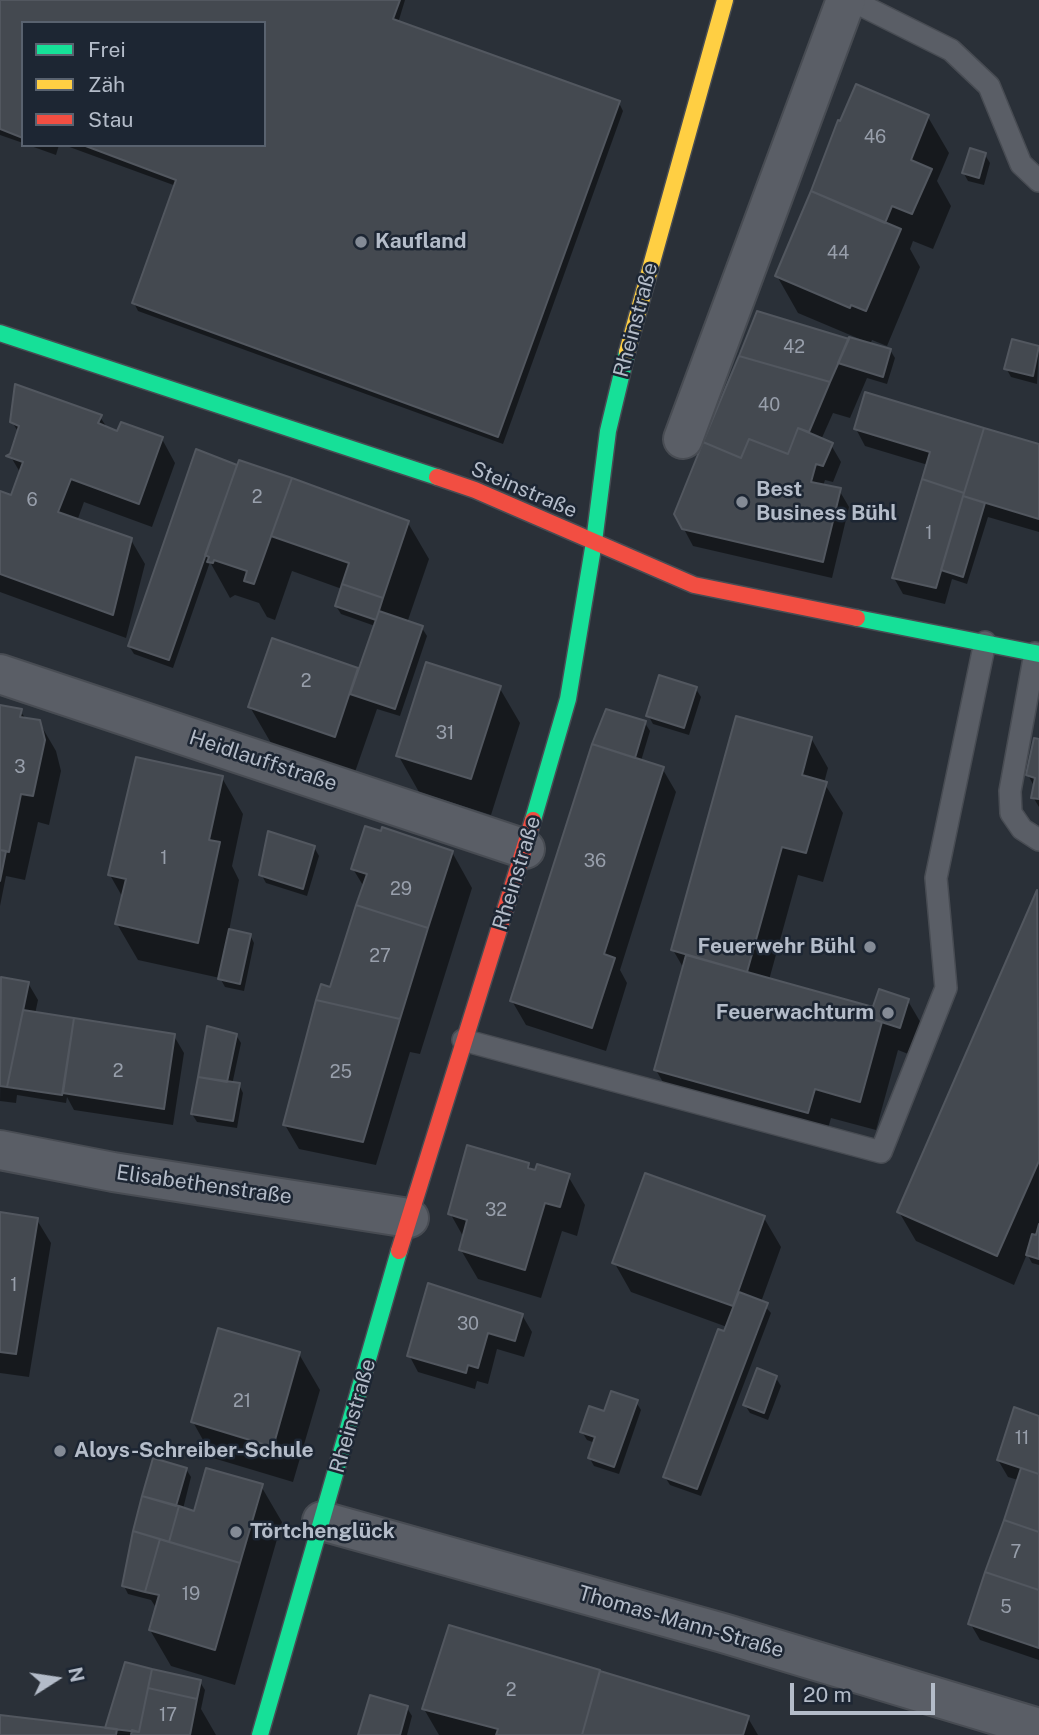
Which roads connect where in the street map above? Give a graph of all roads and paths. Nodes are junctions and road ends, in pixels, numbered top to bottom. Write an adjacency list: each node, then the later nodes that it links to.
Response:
1 (725, 0): 6 (street, Rheinstraße)
2 (848, 0): 3 (lane); 5 (street)
3 (1039, 181)
4 (0, 333): 6 (street, Steinstraße)
5 (682, 439)
6 (594, 542): 7 (street, Steinstraße); 11 (street, Rheinstraße)
7 (985, 642): 8 (street, Steinstraße); 12 (lane)
8 (1037, 654): 10 (lane)
9 (0, 674): 11 (street, Heidlauffstraße)
10 (1039, 840)
11 (525, 849): 12 (street, Rheinstraße)
12 (463, 1040): 14 (street, Rheinstraße)
13 (0, 1150): 14 (street, Elisabethenstraße)
14 (409, 1217): 15 (street, Rheinstraße)
15 (322, 1521): 16 (street, Thomas-Mann-Straße); 17 (street, Rheinstraße)
16 (1039, 1728)
17 (260, 1735)

